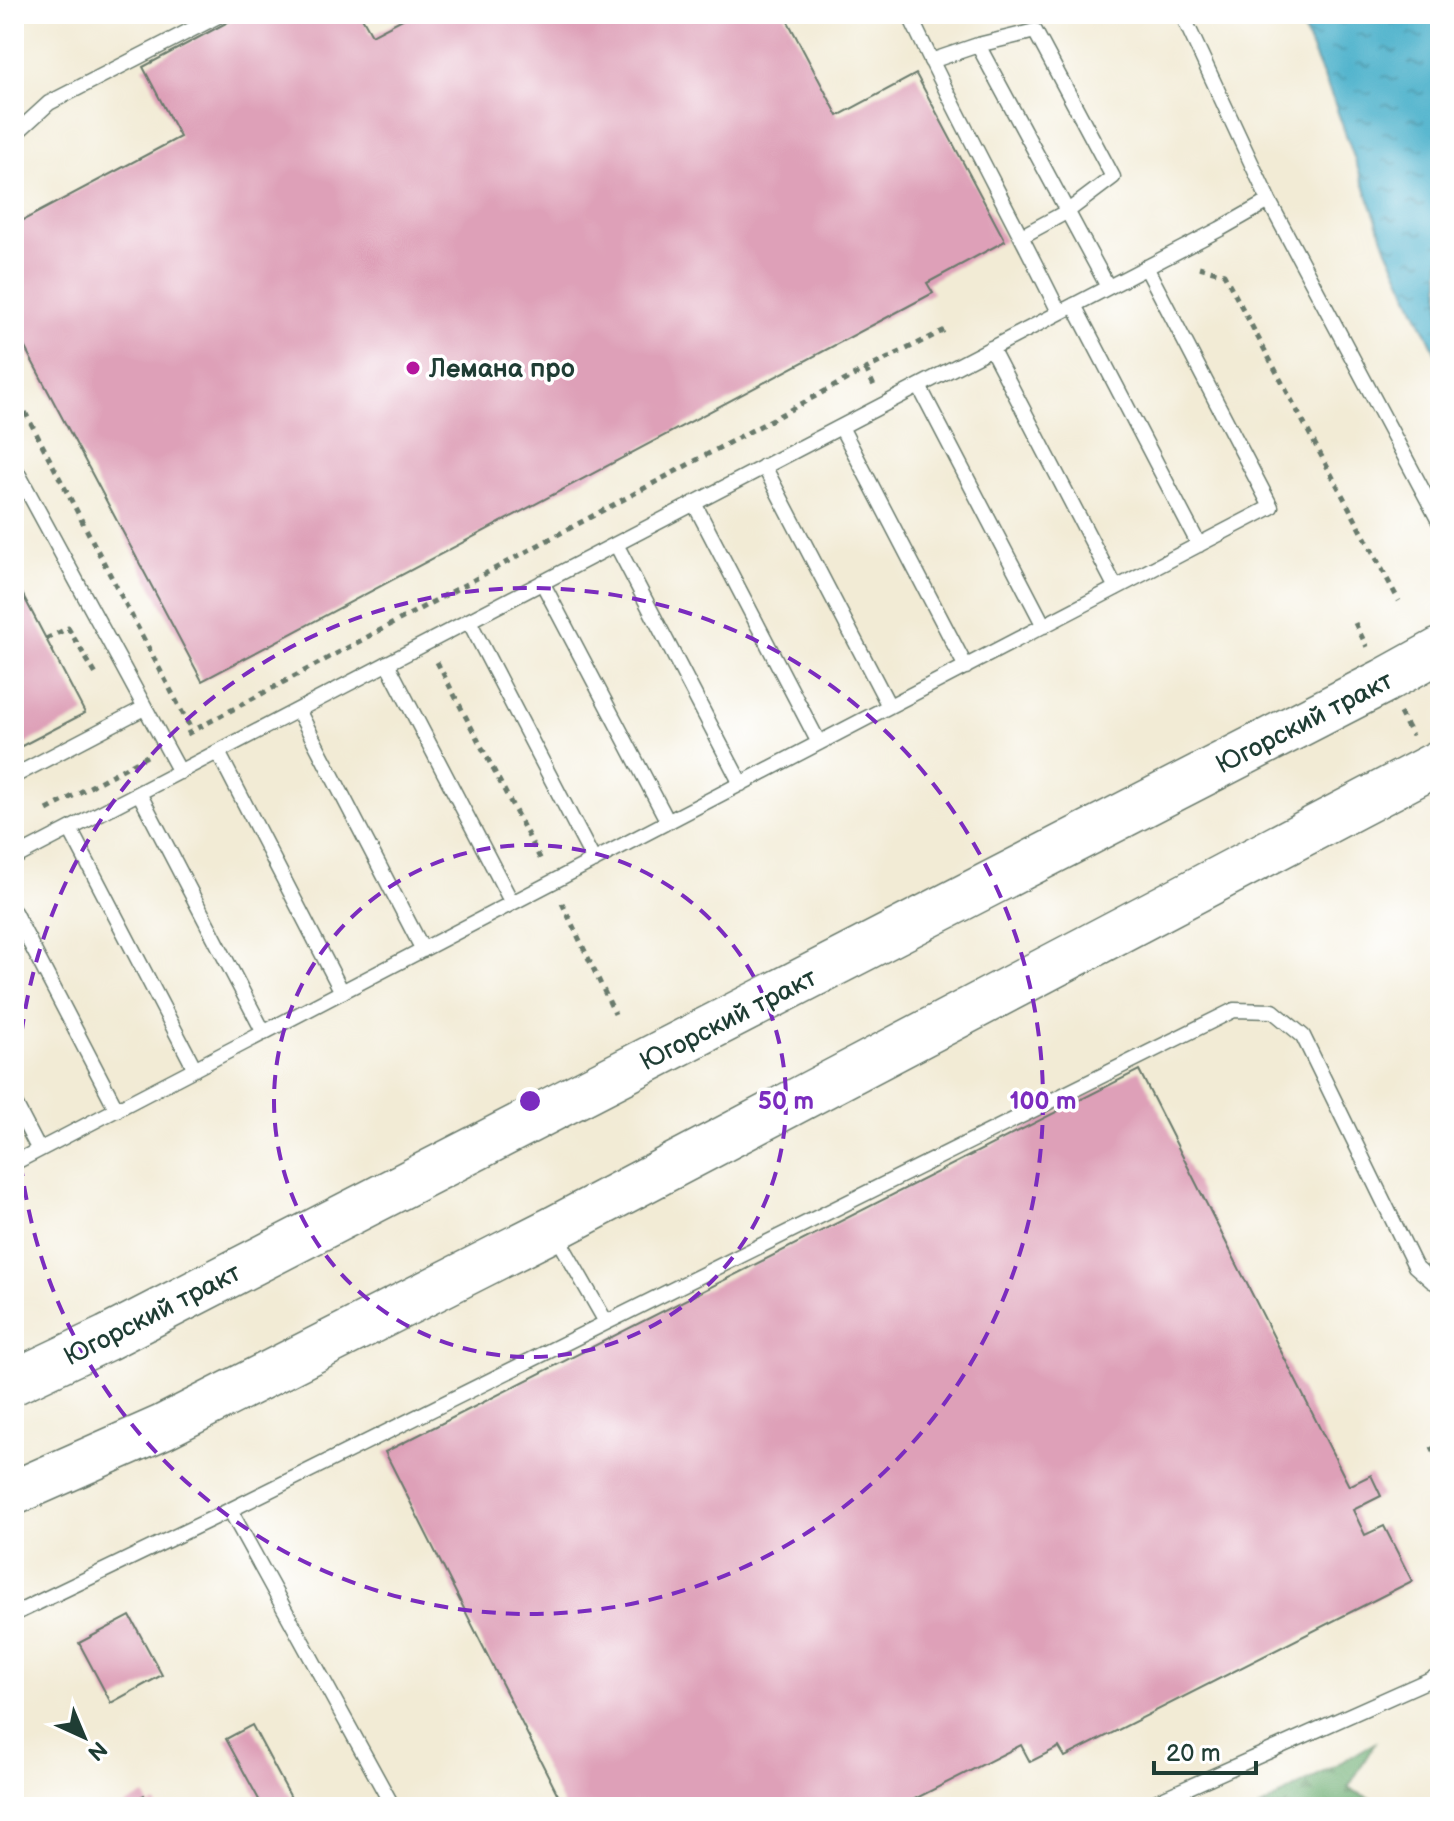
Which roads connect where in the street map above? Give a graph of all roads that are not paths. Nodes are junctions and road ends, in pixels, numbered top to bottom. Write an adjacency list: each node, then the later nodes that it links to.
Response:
1 (222, 14): 6 (lane)
2 (909, 14): 5 (lane)
3 (1182, 14): 7 (lane)
4 (978, 45): 5 (lane); 8 (lane); 8 (lane)
5 (931, 61): 9 (lane)
6 (14, 135)
7 (1269, 201): 10 (lane); 21 (lane)
8 (1068, 211): 9 (lane); 11 (lane)
9 (1022, 236): 13 (lane)
10 (1146, 267): 11 (lane); 23 (lane)
11 (1108, 287): 12 (lane)
12 (1074, 305): 13 (lane); 23 (lane)
13 (1059, 312): 14 (lane)
14 (991, 348): 15 (lane); 25 (lane)
15 (919, 386): 16 (lane); 27 (lane)
16 (841, 427): 18 (lane); 30 (lane)
17 (14, 466): 19 (lane)
18 (764, 466): 20 (lane); 31 (lane)
19 (19, 488): 32 (lane)
20 (694, 503): 22 (lane); 34 (lane)
21 (1440, 523)
22 (616, 544): 24 (lane); 39 (lane)
23 (1199, 545): 25 (lane)
24 (542, 582): 26 (lane); 41 (lane)
25 (1116, 588): 27 (lane)
26 (469, 621): 29 (lane); 44 (lane)
27 (1044, 626): 30 (lane)
28 (1440, 650): 58 (main road, Югорский тракт)
29 (387, 663): 33 (lane); 45 (lane)
30 (966, 667): 31 (lane)
31 (889, 706): 34 (lane)
32 (144, 708): 37 (lane); 38 (lane)
33 (298, 710): 35 (lane); 47 (lane)
34 (819, 743): 39 (lane)
35 (218, 752): 37 (lane); 48 (lane)
36 (1440, 762): 55 (main road)
37 (180, 772): 40 (lane)
38 (14, 776)
39 (741, 784): 41 (lane)
40 (139, 793): 42 (lane); 49 (lane)
41 (668, 822): 44 (lane)
42 (70, 829): 43 (lane); 50 (lane)
43 (14, 858)
44 (594, 861): 45 (lane)
45 (512, 903): 47 (lane)
46 (14, 912): 52 (lane)
47 (423, 950): 48 (lane)
48 (342, 992): 49 (lane)
49 (264, 1033): 50 (lane)
50 (195, 1069): 52 (lane)
51 (14, 1102): 53 (lane)
52 (117, 1110): 53 (lane)
53 (39, 1150): 54 (lane)
54 (14, 1163)
55 (553, 1229): 57 (lane); 59 (main road)
56 (1440, 1285): 57 (lane)
57 (606, 1322): 60 (lane)
58 (14, 1382)
59 (14, 1493)
60 (230, 1510): 61 (lane); 63 (lane)
61 (14, 1614)
62 (1440, 1675): 64 (lane)
63 (393, 1807)
64 (1144, 1807)

